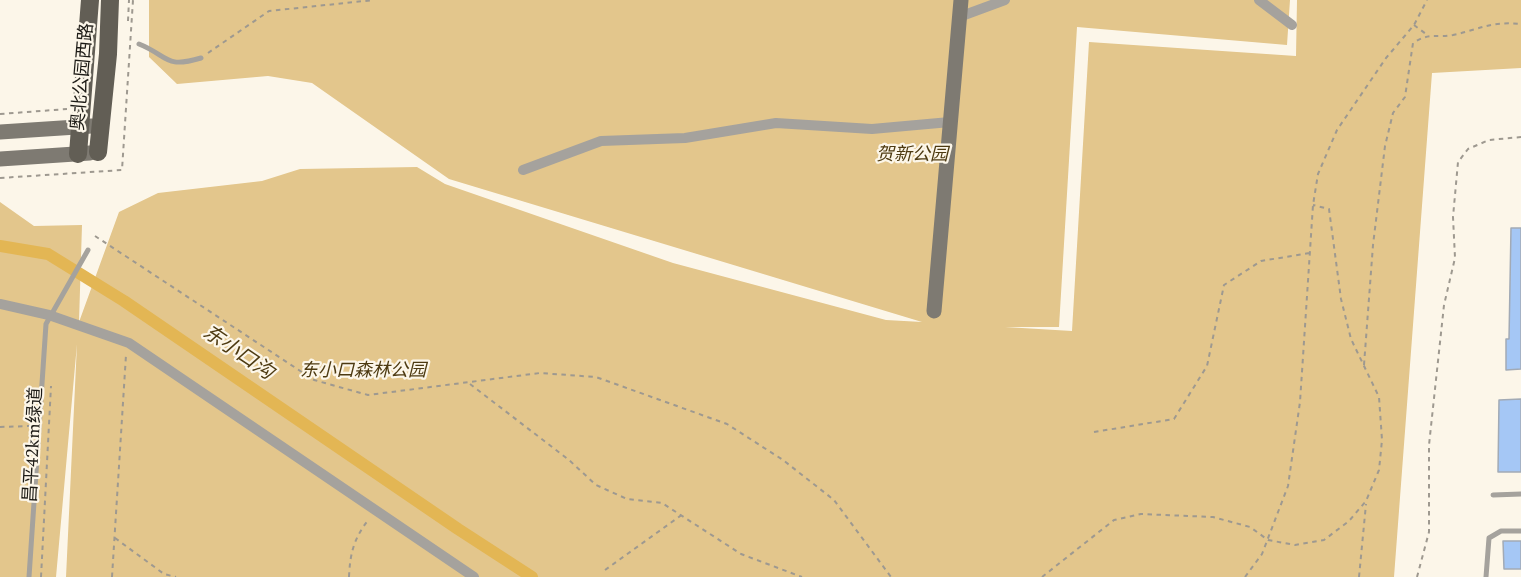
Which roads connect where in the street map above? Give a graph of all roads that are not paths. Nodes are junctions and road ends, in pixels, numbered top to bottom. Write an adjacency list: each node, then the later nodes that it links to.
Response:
1 (90, 0): 12 (main road, 奥北公园西路)
2 (110, 0): 11 (main road, 奥北公园西路)
3 (961, 0): 6 (street)
4 (1005, 0): 6 (street)
5 (1259, 0): 7 (street)
6 (959, 17): 10 (street)
7 (1292, 25)
8 (139, 45): 9 (lane)
9 (201, 58)
10 (950, 122): 17 (street); 20 (street)
11 (101, 126): 12 (street); 14 (main road, 奥北公园西路)
12 (80, 127): 13 (street); 15 (main road, 奥北公园西路)
13 (0, 132)
14 (98, 152): 15 (street)
15 (78, 154): 16 (street)
16 (0, 159)
17 (523, 170)
18 (88, 250): 21 (lane)
19 (0, 304): 21 (street)
20 (934, 311)
21 (52, 313): 25 (lane); 26 (street)
22 (1493, 495): 23 (lane)
23 (1521, 495)
24 (1521, 531): 27 (lane)
25 (29, 577)
26 (474, 577)
27 (1486, 577)

